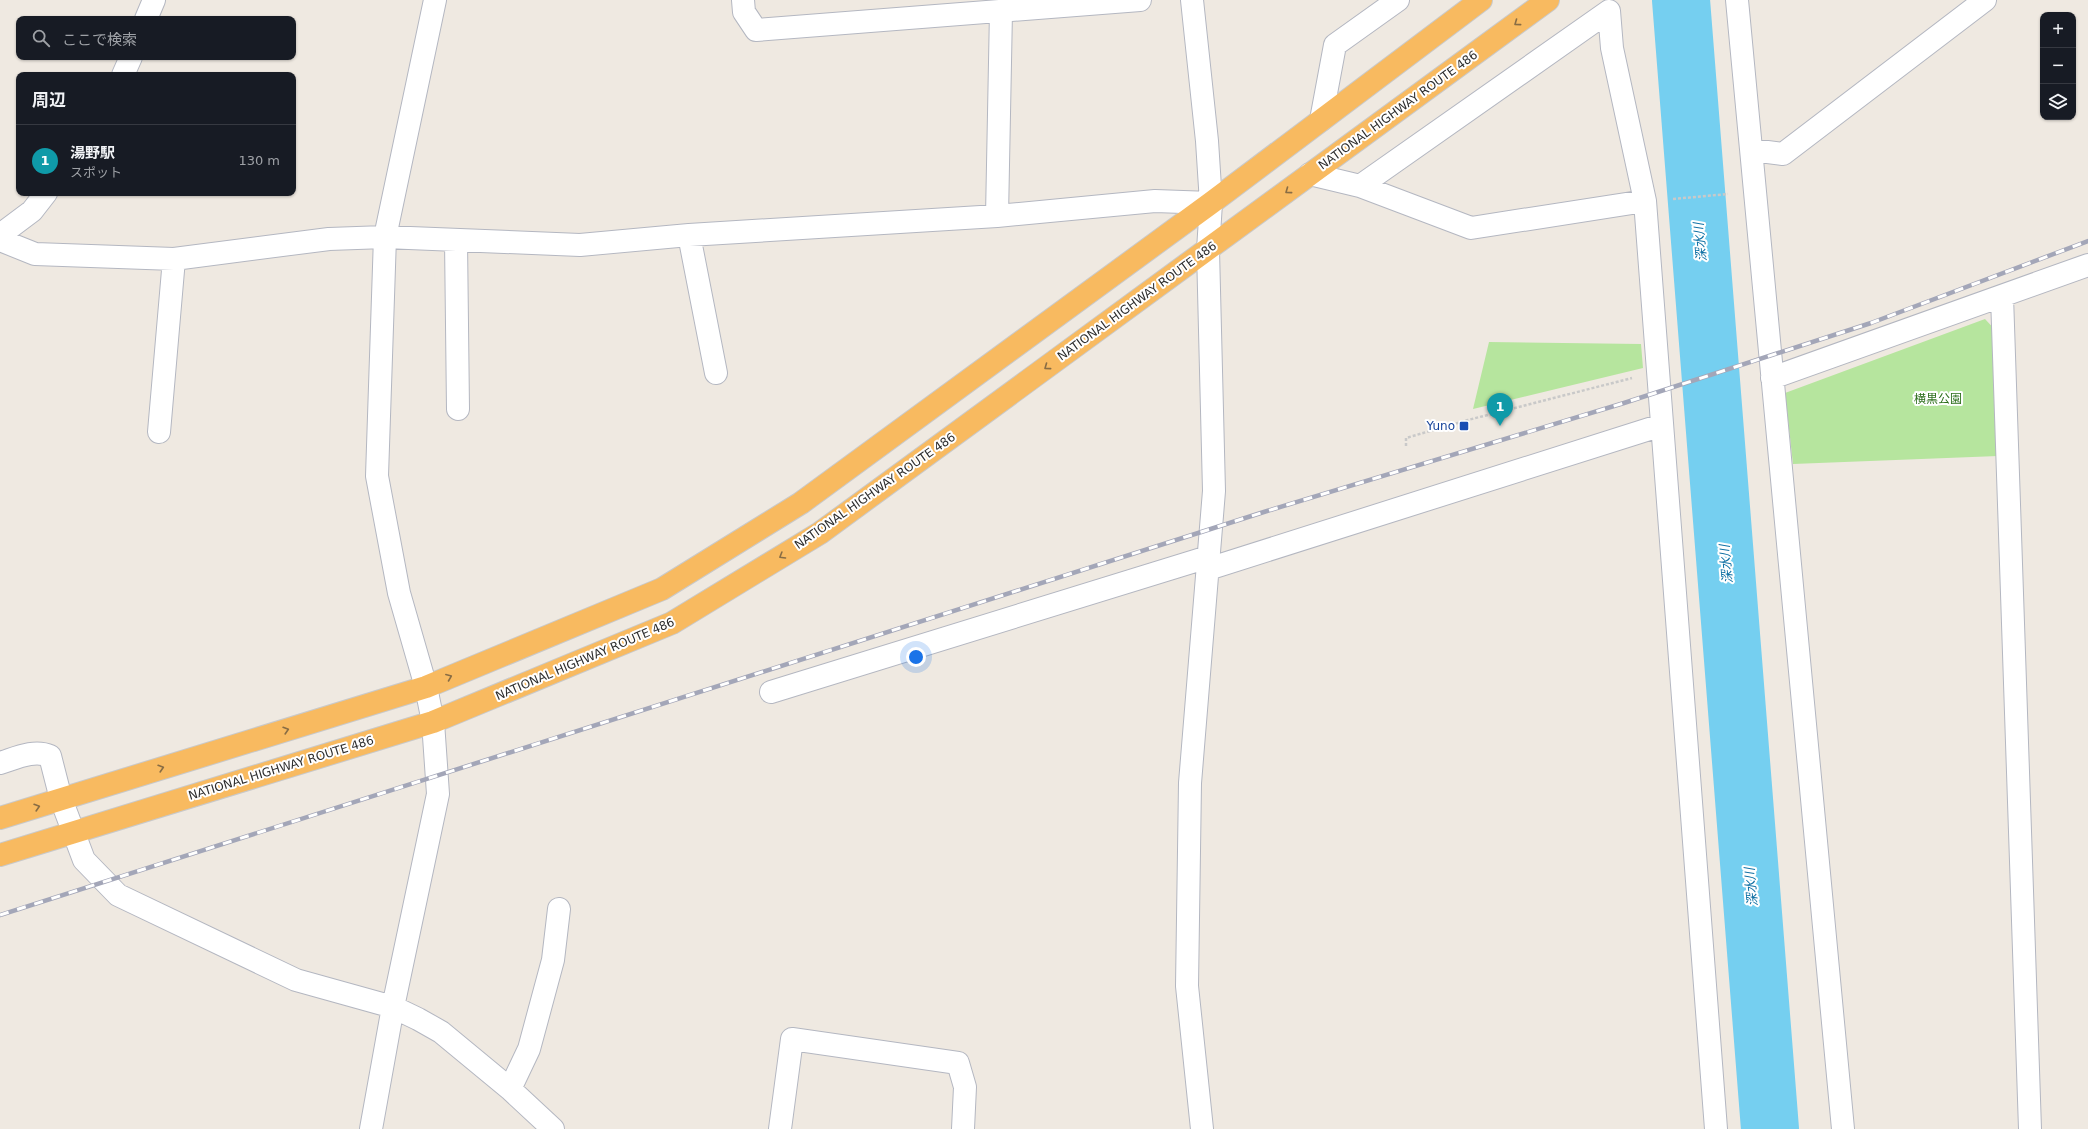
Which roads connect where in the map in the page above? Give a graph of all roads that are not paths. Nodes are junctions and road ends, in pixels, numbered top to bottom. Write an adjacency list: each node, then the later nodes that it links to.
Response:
1 (154, 0): 12 (street)
2 (435, 0): 25 (street)
3 (743, 0): 11 (street)
4 (1140, 0): 11 (street)
5 (1192, 0): 21 (street)
6 (1398, 0): 15 (street)
7 (1481, 0): 15 (highway)
8 (1548, 0): 17 (highway, NATIONAL HIGHWAY ROUTE 486, one-way to 17)
9 (1737, 0): 16 (street)
10 (1985, 0): 16 (street)
11 (1001, 11): 22 (street)
12 (147, 16)
13 (129, 60): 14 (street)
14 (124, 72)
15 (1321, 120): 21 (highway)
16 (1752, 150): 33 (street)
17 (1310, 174): 18 (street); 28 (highway, NATIONAL HIGHWAY ROUTE 486, one-way to 28)
18 (1360, 186): 20 (street); 20 (street)
19 (44, 196): 23 (street)
20 (1656, 200): 35 (street)
21 (1211, 203): 22 (street); 28 (street); 38 (highway, one-way to 21)
22 (997, 216): 24 (street)
23 (0, 235)
24 (689, 235): 27 (street); 32 (street)
25 (385, 237): 27 (street); 29 (street); 38 (street)
26 (0, 240): 29 (street)
27 (456, 240): 34 (street)
28 (1208, 250): 37 (street); 40 (highway, NATIONAL HIGHWAY ROUTE 486, one-way to 40)
29 (174, 259): 36 (street)
30 (2088, 265): 31 (street)
31 (2002, 296): 33 (street); 56 (street)
32 (716, 373)
33 (1772, 378): 55 (street)
34 (458, 409)
35 (1662, 425): 37 (street); 54 (street)
36 (159, 432)
37 (1208, 563): 39 (street); 53 (street)
38 (426, 687): 40 (street); 42 (highway, one-way to 38)
39 (771, 692)
40 (433, 722): 44 (highway, NATIONAL HIGHWAY ROUTE 486); 47 (street)
41 (0, 763): 42 (street)
42 (61, 799): 43 (highway, one-way to 42); 44 (street)
43 (0, 818)
44 (73, 831): 45 (highway, NATIONAL HIGHWAY ROUTE 486); 47 (street)
45 (0, 855)
46 (559, 909): 48 (street)
47 (393, 1007): 48 (street); 49 (street)
48 (510, 1089): 50 (street)
49 (371, 1129)
50 (553, 1129)
51 (780, 1129): 52 (street)
52 (963, 1129)
53 (1202, 1129)
54 (1716, 1129)
55 (1843, 1129)
56 (2030, 1129)

